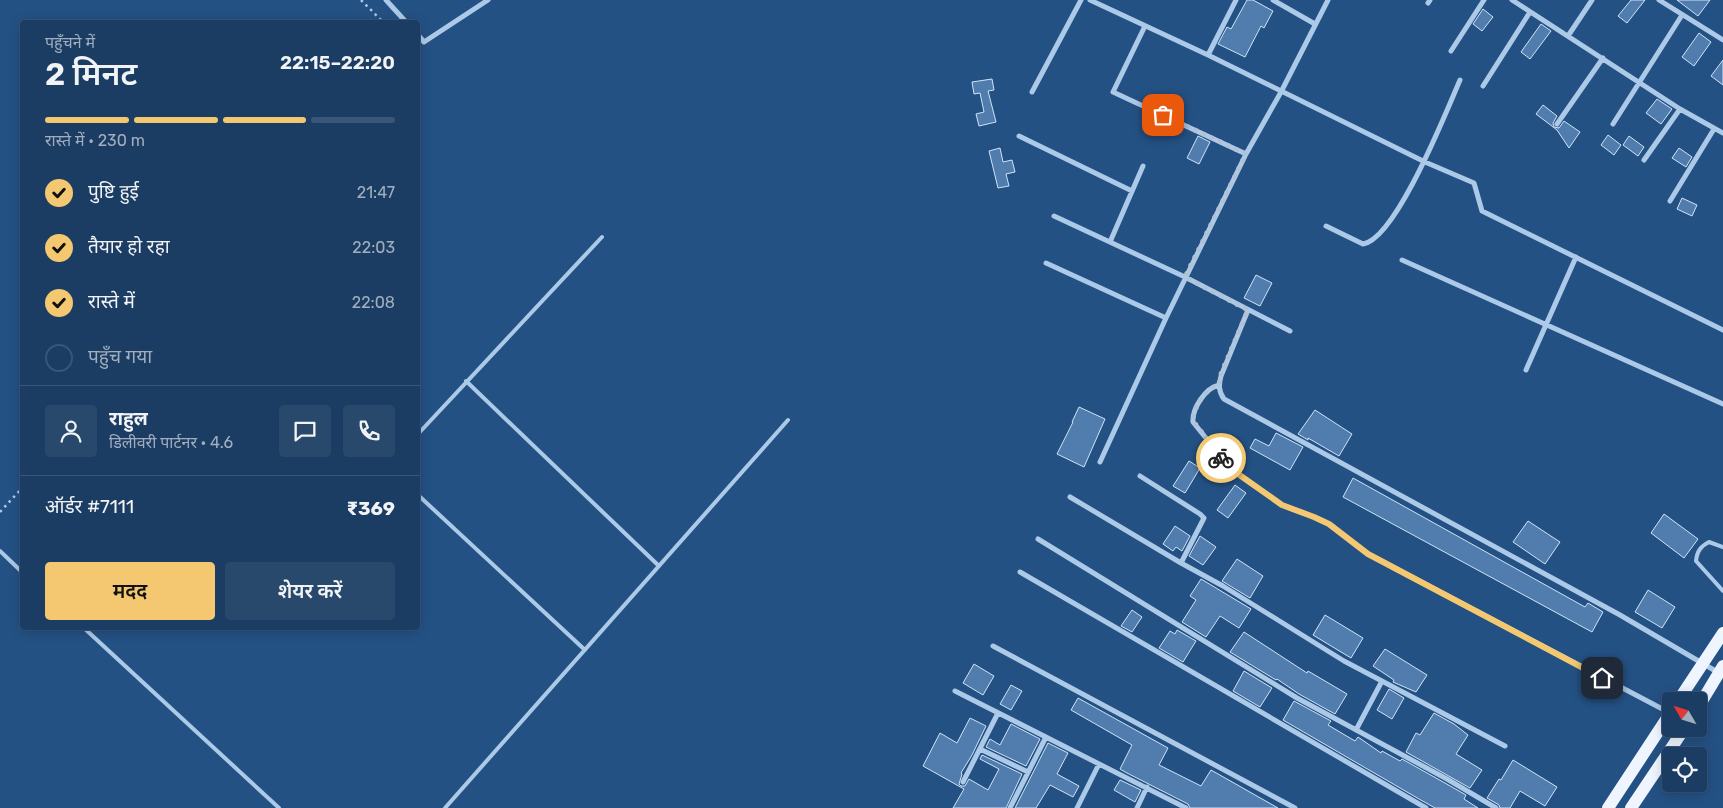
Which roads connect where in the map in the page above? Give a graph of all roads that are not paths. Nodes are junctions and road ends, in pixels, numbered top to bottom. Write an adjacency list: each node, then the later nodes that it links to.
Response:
1 (386, 0): 14 (street)
2 (488, 0): 18 (street)
3 (1082, 0): 26 (street)
4 (1090, 0): 16 (street)
5 (1236, 0): 21 (street)
6 (1273, 0): 15 (street)
7 (1328, 0): 15 (street)
8 (1484, 0): 20 (street)
9 (1512, 0): 12 (street)
10 (1592, 0): 17 (street)
11 (1660, 0): 13 (street)
12 (1530, 12): 17 (street); 25 (street)
13 (1682, 15): 19 (street); 24 (street)
14 (404, 20)
15 (1316, 24): 27 (street)
16 (1145, 26): 21 (street); 34 (street)
17 (1568, 36): 22 (street)
18 (420, 37)
19 (1723, 40)
20 (1451, 51)
21 (1208, 55): 27 (street)
22 (1603, 58): 24 (street); 29 (street)
23 (1460, 80): 36 (street)
24 (1638, 81): 28 (street); 30 (street)
25 (1483, 86)
26 (1032, 92)
27 (1281, 92): 34 (street); 36 (street)
28 (1680, 109): 31 (street); 35 (street)
29 (1557, 124)
30 (1613, 124)
31 (1714, 128): 32 (street); 39 (street)
32 (1723, 134)
33 (1019, 136): 38 (street)
34 (1246, 154): 47 (street)
35 (1644, 160)
36 (1425, 162): 41 (street); 44 (street)
37 (1143, 166): 38 (street)
38 (1132, 191): 43 (street)
39 (1670, 202)
40 (1054, 216): 43 (street)
41 (1326, 226)
42 (602, 237): 54 (lane)
43 (1110, 242): 47 (street)
44 (1576, 257): 50 (street); 51 (street)
45 (1402, 260): 50 (street)
46 (1046, 263): 49 (street)
47 (1185, 277): 48 (street); 49 (street)
48 (1248, 310): 52 (street); 55 (street)
49 (1166, 318): 59 (street)
50 (1545, 324): 53 (street); 56 (street)
51 (1723, 330)
52 (1290, 331)
53 (1526, 370)
54 (466, 382): 58 (lane); 67 (lane)
55 (1219, 385): 75 (street); 81 (street)
56 (1723, 404)
57 (788, 420): 67 (lane)
58 (420, 432)
59 (1100, 462)
60 (1140, 476): 66 (street)
61 (420, 497): 74 (lane)
62 (1070, 497): 66 (street)
63 (1038, 539): 84 (street)
64 (1723, 547): 70 (lane)
65 (0, 552): 68 (lane)
66 (1181, 563): 77 (street)
67 (659, 566): 74 (lane)
68 (20, 570)
69 (1020, 572): 102 (street)
70 (1723, 591)
71 (86, 630): 95 (lane)
72 (1723, 633): 75 (main road)
73 (993, 646): 101 (street)
74 (585, 650): 96 (lane)
75 (1702, 664): 76 (street); 79 (main road)
76 (1721, 670): 80 (main road)
77 (1382, 681): 84 (street); 87 (street)
78 (955, 691): 82 (street)
79 (1684, 692)
80 (1708, 692)
81 (1662, 707)
82 (998, 713): 85 (street); 88 (street)
83 (1662, 726): 93 (main road)
84 (1356, 730): 103 (street)
85 (1046, 737): 89 (street); 90 (street)
86 (1678, 738): 94 (main road)
87 (1505, 746)
88 (980, 749): 90 (street); 91 (street)
89 (1099, 764): 92 (street); 98 (street)
90 (1028, 772): 97 (street)
91 (963, 782)
92 (1147, 787): 99 (street); 100 (street)
93 (1621, 788): 94 (main road); 104 (main road)
94 (1634, 804)
95 (279, 808)
96 (446, 808)
97 (1010, 808)
98 (1077, 808)
99 (1137, 808)
100 (1186, 808)
101 (1295, 808)
102 (1426, 808)
103 (1496, 808)
104 (1608, 808)

